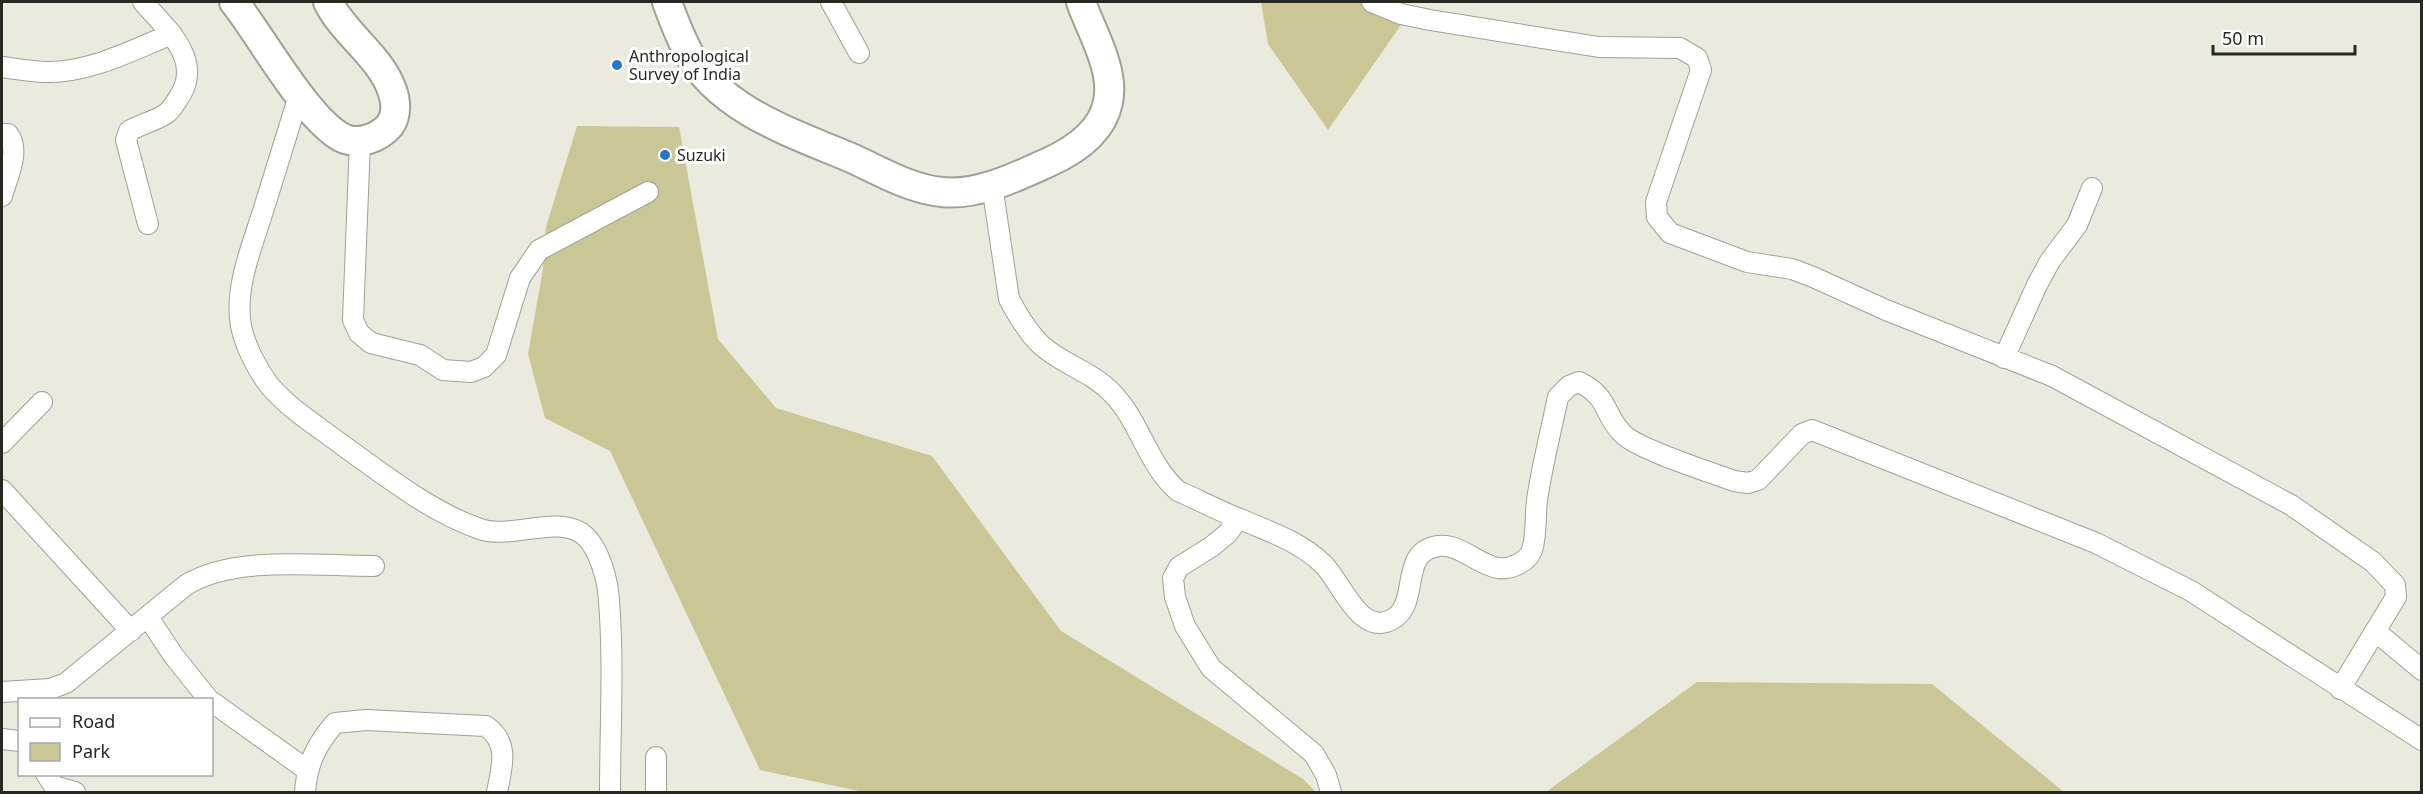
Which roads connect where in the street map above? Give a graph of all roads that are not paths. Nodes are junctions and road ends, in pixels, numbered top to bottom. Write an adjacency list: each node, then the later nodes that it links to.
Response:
1 (143, 2): 8 (street)
2 (234, 2): 11 (highway)
3 (328, 2): 13 (highway)
4 (667, 2): 14 (highway)
5 (831, 2): 9 (street)
6 (1081, 2): 14 (highway)
7 (1372, 2): 19 (street)
8 (172, 34): 10 (street); 18 (street)
9 (859, 53)
10 (2, 67)
11 (299, 96): 13 (highway); 42 (street)
12 (2, 134): 17 (street)
13 (360, 141): 16 (street)
14 (992, 185): 23 (street)
15 (2092, 188): 19 (street)
16 (648, 192)
17 (2, 196)
18 (148, 224)
19 (2004, 358): 27 (street)
20 (42, 402): 21 (street)
21 (2, 443)
22 (2, 490): 26 (street)
23 (1239, 519): 29 (street); 44 (street)
24 (374, 566): 25 (street)
25 (148, 617): 26 (street); 31 (street)
26 (131, 631): 30 (street)
27 (2375, 631): 28 (street); 29 (street)
28 (2421, 670)
29 (2340, 689): 34 (street)
30 (2, 692)
31 (208, 698)
32 (213, 703): 37 (street)
33 (2, 739): 35 (street)
34 (2421, 740)
35 (18, 741)
36 (656, 757): 43 (street)
37 (307, 770): 40 (street); 41 (street)
38 (47, 776): 39 (street)
39 (75, 792)
40 (306, 792)
41 (497, 792)
42 (610, 792)
43 (656, 792)
44 (1331, 792)

